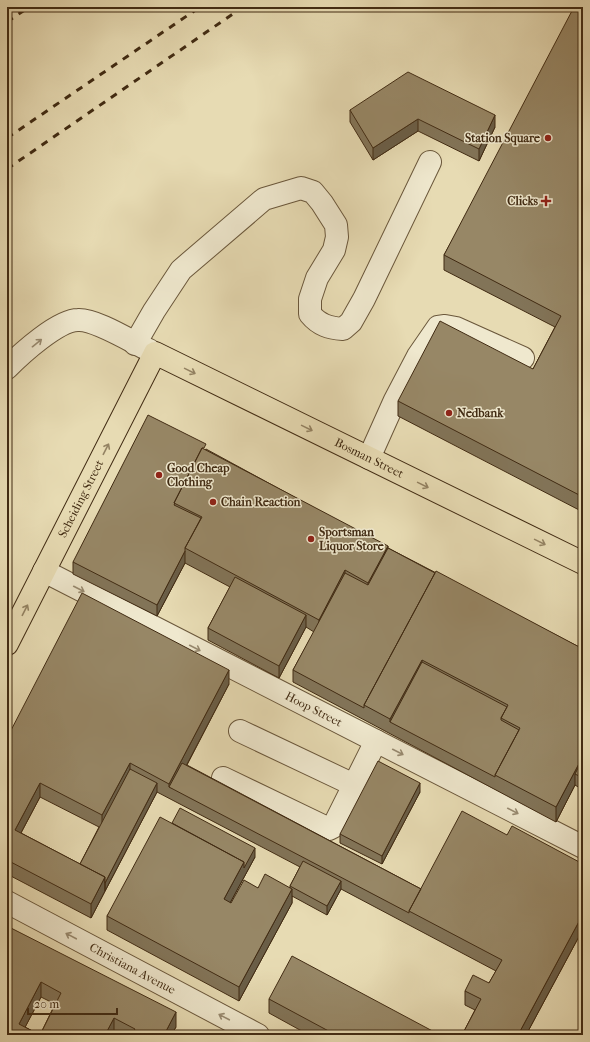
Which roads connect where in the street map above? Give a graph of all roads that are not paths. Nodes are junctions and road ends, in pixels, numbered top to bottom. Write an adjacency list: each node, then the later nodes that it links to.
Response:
1 (430, 162): 2 (street)
2 (135, 344): 3 (street); 5 (street, one-way to 2)
3 (155, 353): 6 (main road, Bosman Street, one-way to 6); 8 (main road, Scheiding Street, one-way to 3)
4 (523, 358): 6 (street)
5 (7, 368)
6 (369, 458): 7 (main road, Bosman Street, one-way to 7)
7 (583, 563)
8 (44, 571): 9 (main road, Scheiding Street, one-way to 8); 11 (street, Hoop Street, one-way to 11)
9 (7, 644)
10 (240, 731): 13 (street)
11 (376, 741): 13 (street); 14 (street, Hoop Street, one-way to 14)
12 (224, 778): 13 (street)
13 (354, 785)
14 (583, 847)
15 (7, 902): 16 (street, Christiana Avenue, one-way to 15)
16 (258, 1035)

